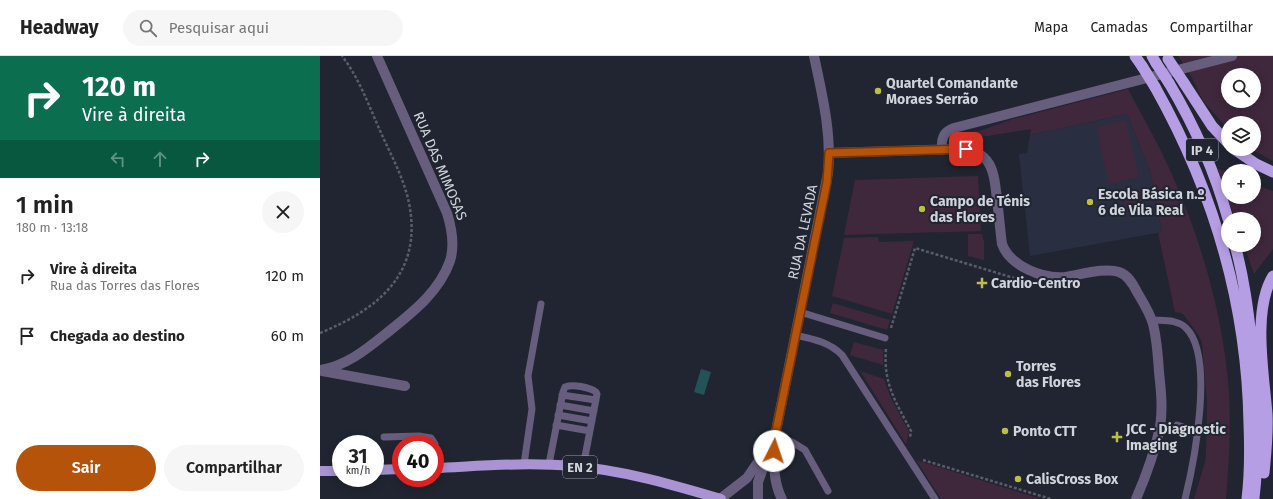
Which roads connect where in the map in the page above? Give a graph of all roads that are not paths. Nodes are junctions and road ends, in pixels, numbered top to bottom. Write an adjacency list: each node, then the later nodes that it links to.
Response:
1 (377, 56): 20 (street, RUA DAS MIMOSAS)
2 (814, 56): 9 (street, RUA DA LEVADA)
3 (1135, 56): 46 (highway, IP 4, bridge)
4 (1232, 56): 8 (street)
5 (1167, 58): 7 (highway, bridge)
6 (1154, 59): 12 (highway, IP 4, bridge)
7 (1221, 136)
8 (942, 150): 9 (street); 17 (street)
9 (829, 153): 16 (street, RUA DA LEVADA)
10 (1244, 156): 11 (highway)
11 (1273, 172)
12 (1226, 212)
13 (1237, 252): 47 (highway)
14 (1273, 276): 48 (highway)
15 (541, 304): 33 (lane)
16 (800, 312): 18 (street, RUA DA LEVADA); 19 (lane)
17 (1151, 320): 29 (lane); 44 (street)
18 (795, 336): 30 (street, RUA DA LEVADA); 43 (lane)
19 (886, 340)
20 (320, 370): 21 (street)
21 (405, 386)
22 (560, 405): 23 (lane); 23 (lane); 24 (lane)
23 (594, 411): 25 (lane)
24 (558, 415): 25 (lane); 26 (lane)
25 (592, 421): 28 (lane)
26 (556, 425): 28 (lane); 34 (lane)
27 (1177, 425): 29 (lane)
28 (590, 431): 35 (lane)
29 (1198, 432): 45 (lane)
30 (775, 436): 39 (lane); 40 (street); 41 (street); 42 (street)
31 (384, 437): 32 (lane)
32 (392, 437)
33 (524, 464): 34 (main road, EN 2); 36 (main road, EN 2)
34 (549, 464): 35 (main road, EN 2)
35 (583, 467): 40 (main road, EN 2)
36 (444, 468)
37 (320, 471): 38 (main road)
38 (332, 471)
39 (828, 491)
40 (721, 499)
41 (758, 499)
42 (782, 499)
43 (935, 499)
44 (1136, 499)
45 (1185, 499)
46 (1247, 499)
47 (1254, 499)
48 (1259, 499)

